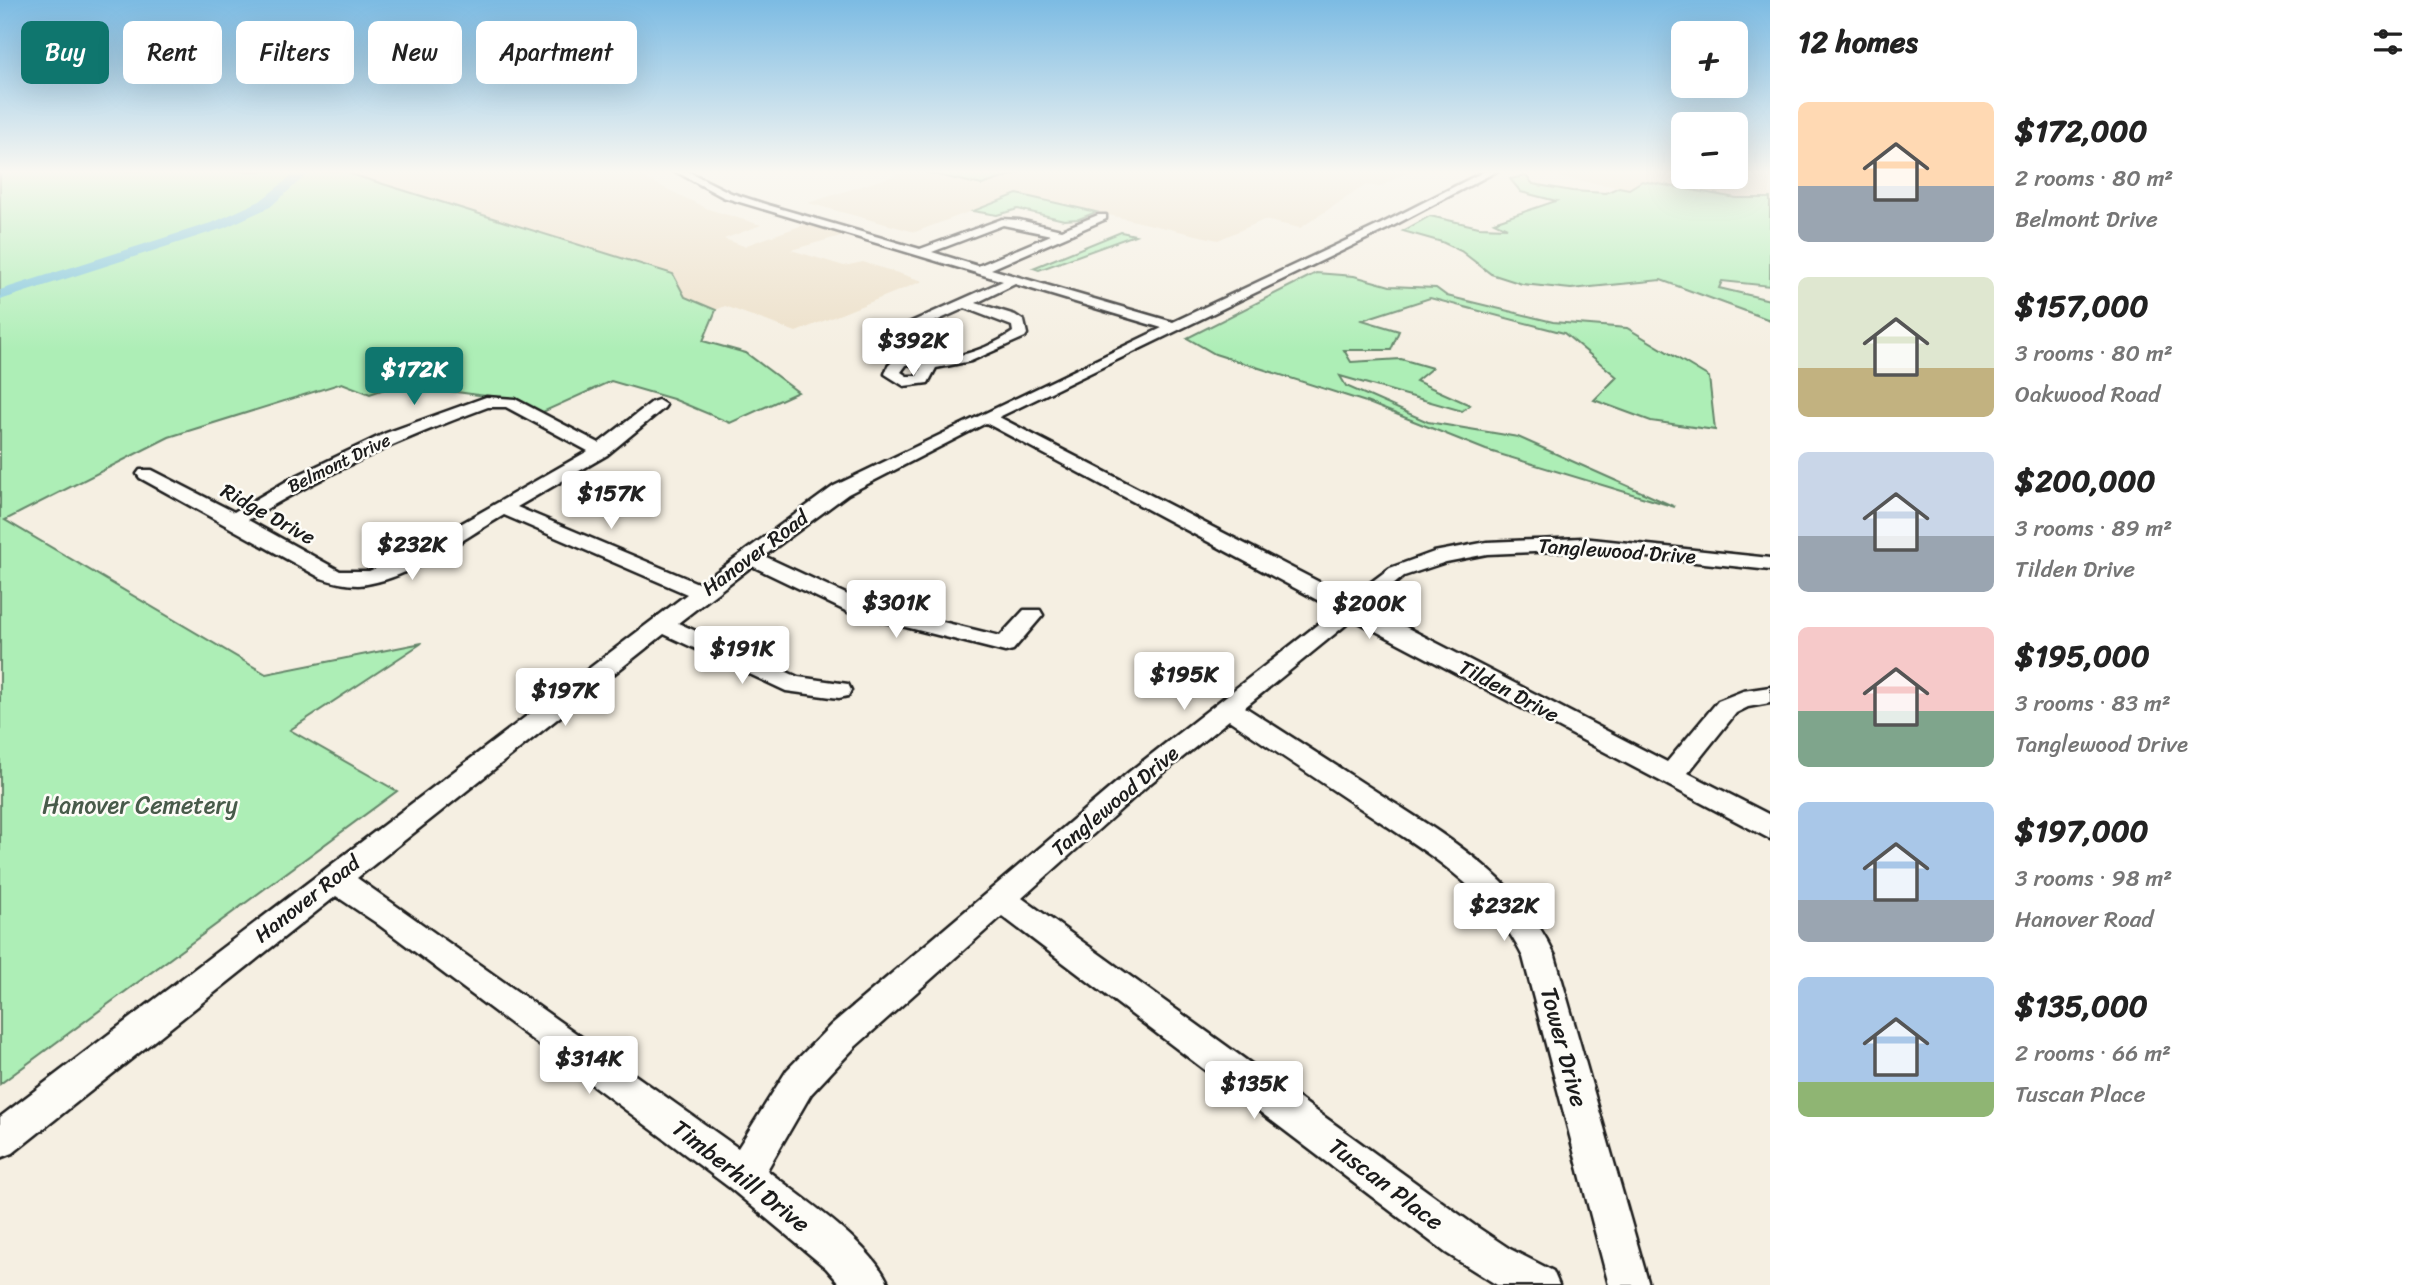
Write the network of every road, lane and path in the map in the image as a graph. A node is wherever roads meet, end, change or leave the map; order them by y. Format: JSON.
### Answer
{"nodes":[{"id":1,"x":850,"y":231,"type":"edge"},
{"id":2,"x":978,"y":231,"type":"edge"},
{"id":3,"x":1048,"y":231,"type":"edge"},
{"id":4,"x":1069,"y":231,"type":"edge"},
{"id":5,"x":1375,"y":231,"type":"edge"},
{"id":6,"x":1062,"y":234,"type":"junction"},
{"id":7,"x":966,"y":236,"type":"junction"},
{"id":8,"x":1023,"y":251,"type":"junction"},
{"id":9,"x":923,"y":252,"type":"junction"},
{"id":10,"x":981,"y":269,"type":"junction"},
{"id":11,"x":1022,"y":281,"type":"junction"},
{"id":12,"x":967,"y":304,"type":"junction"},
{"id":13,"x":1175,"y":327,"type":"junction"},
{"id":14,"x":905,"y":358,"type":"junction"},
{"id":15,"x":930,"y":364,"type":"junction"},
{"id":16,"x":658,"y":405,"type":"dead end"},
{"id":17,"x":987,"y":416,"type":"junction"},
{"id":18,"x":601,"y":451,"type":"junction"},
{"id":19,"x":146,"y":474,"type":"dead end"},
{"id":20,"x":503,"y":508,"type":"junction"},
{"id":21,"x":234,"y":520,"type":"junction"},
{"id":22,"x":748,"y":557,"type":"junction"},
{"id":23,"x":1770,"y":564,"type":"edge"},
{"id":24,"x":702,"y":593,"type":"junction"},
{"id":25,"x":1352,"y":608,"type":"junction"},
{"id":26,"x":1032,"y":615,"type":"dead end"},
{"id":27,"x":662,"y":624,"type":"junction"},
{"id":28,"x":839,"y":690,"type":"dead end"},
{"id":29,"x":1770,"y":695,"type":"edge"},
{"id":30,"x":1227,"y":707,"type":"junction"},
{"id":31,"x":1670,"y":776,"type":"junction"},
{"id":32,"x":1770,"y":828,"type":"edge"},
{"id":33,"x":334,"y":878,"type":"junction"},
{"id":34,"x":1001,"y":899,"type":"junction"},
{"id":35,"x":0,"y":1140,"type":"edge"},
{"id":36,"x":743,"y":1175,"type":"junction"},
{"id":37,"x":869,"y":1285,"type":"edge"},
{"id":38,"x":1539,"y":1285,"type":"edge"},
{"id":39,"x":1629,"y":1285,"type":"edge"}],
"edges":[{"from":1,"to":9,"type":"street"},
{"from":2,"to":7,"type":"street"},
{"from":3,"to":6,"type":"street"},
{"from":4,"to":6,"type":"street"},
{"from":5,"to":13,"type":"street","name":"Hanover Road"},
{"from":6,"to":8,"type":"street"},
{"from":7,"to":8,"type":"street"},
{"from":7,"to":9,"type":"street"},
{"from":8,"to":10,"type":"street"},
{"from":9,"to":10,"type":"street"},
{"from":10,"to":11,"type":"street"},
{"from":11,"to":12,"type":"street"},
{"from":11,"to":13,"type":"street"},
{"from":12,"to":14,"type":"street"},
{"from":12,"to":15,"type":"street"},
{"from":13,"to":17,"type":"street","name":"Hanover Road"},
{"from":14,"to":15,"type":"street"},
{"from":14,"to":15,"type":"street"},
{"from":16,"to":18,"type":"street","name":"Ridge Drive"},
{"from":17,"to":22,"type":"street","name":"Hanover Road"},
{"from":17,"to":25,"type":"street","name":"Tilden Drive"},
{"from":18,"to":20,"type":"street","name":"Ridge Drive"},
{"from":18,"to":21,"type":"street","name":"Belmont Drive"},
{"from":19,"to":21,"type":"street","name":"Ridge Drive"},
{"from":20,"to":21,"type":"street","name":"Ridge Drive"},
{"from":20,"to":24,"type":"street"},
{"from":22,"to":24,"type":"street","name":"Hanover Road"},
{"from":22,"to":26,"type":"street"},
{"from":23,"to":25,"type":"street","name":"Tanglewood Drive"},
{"from":24,"to":27,"type":"street","name":"Hanover Road"},
{"from":25,"to":30,"type":"street","name":"Tanglewood Drive"},
{"from":25,"to":31,"type":"street","name":"Tilden Drive"},
{"from":27,"to":28,"type":"street"},
{"from":27,"to":33,"type":"street","name":"Hanover Road"},
{"from":29,"to":31,"type":"street"},
{"from":30,"to":34,"type":"street","name":"Tanglewood Drive"},
{"from":30,"to":39,"type":"street","name":"Tower Drive"},
{"from":31,"to":32,"type":"street","name":"Tilden Drive"},
{"from":33,"to":35,"type":"street","name":"Hanover Road"},
{"from":33,"to":36,"type":"street","name":"Timberhill Drive"},
{"from":34,"to":36,"type":"street","name":"Tanglewood Drive"},
{"from":34,"to":38,"type":"street","name":"Tuscan Place"},
{"from":36,"to":37,"type":"street","name":"Timberhill Drive"}]}
